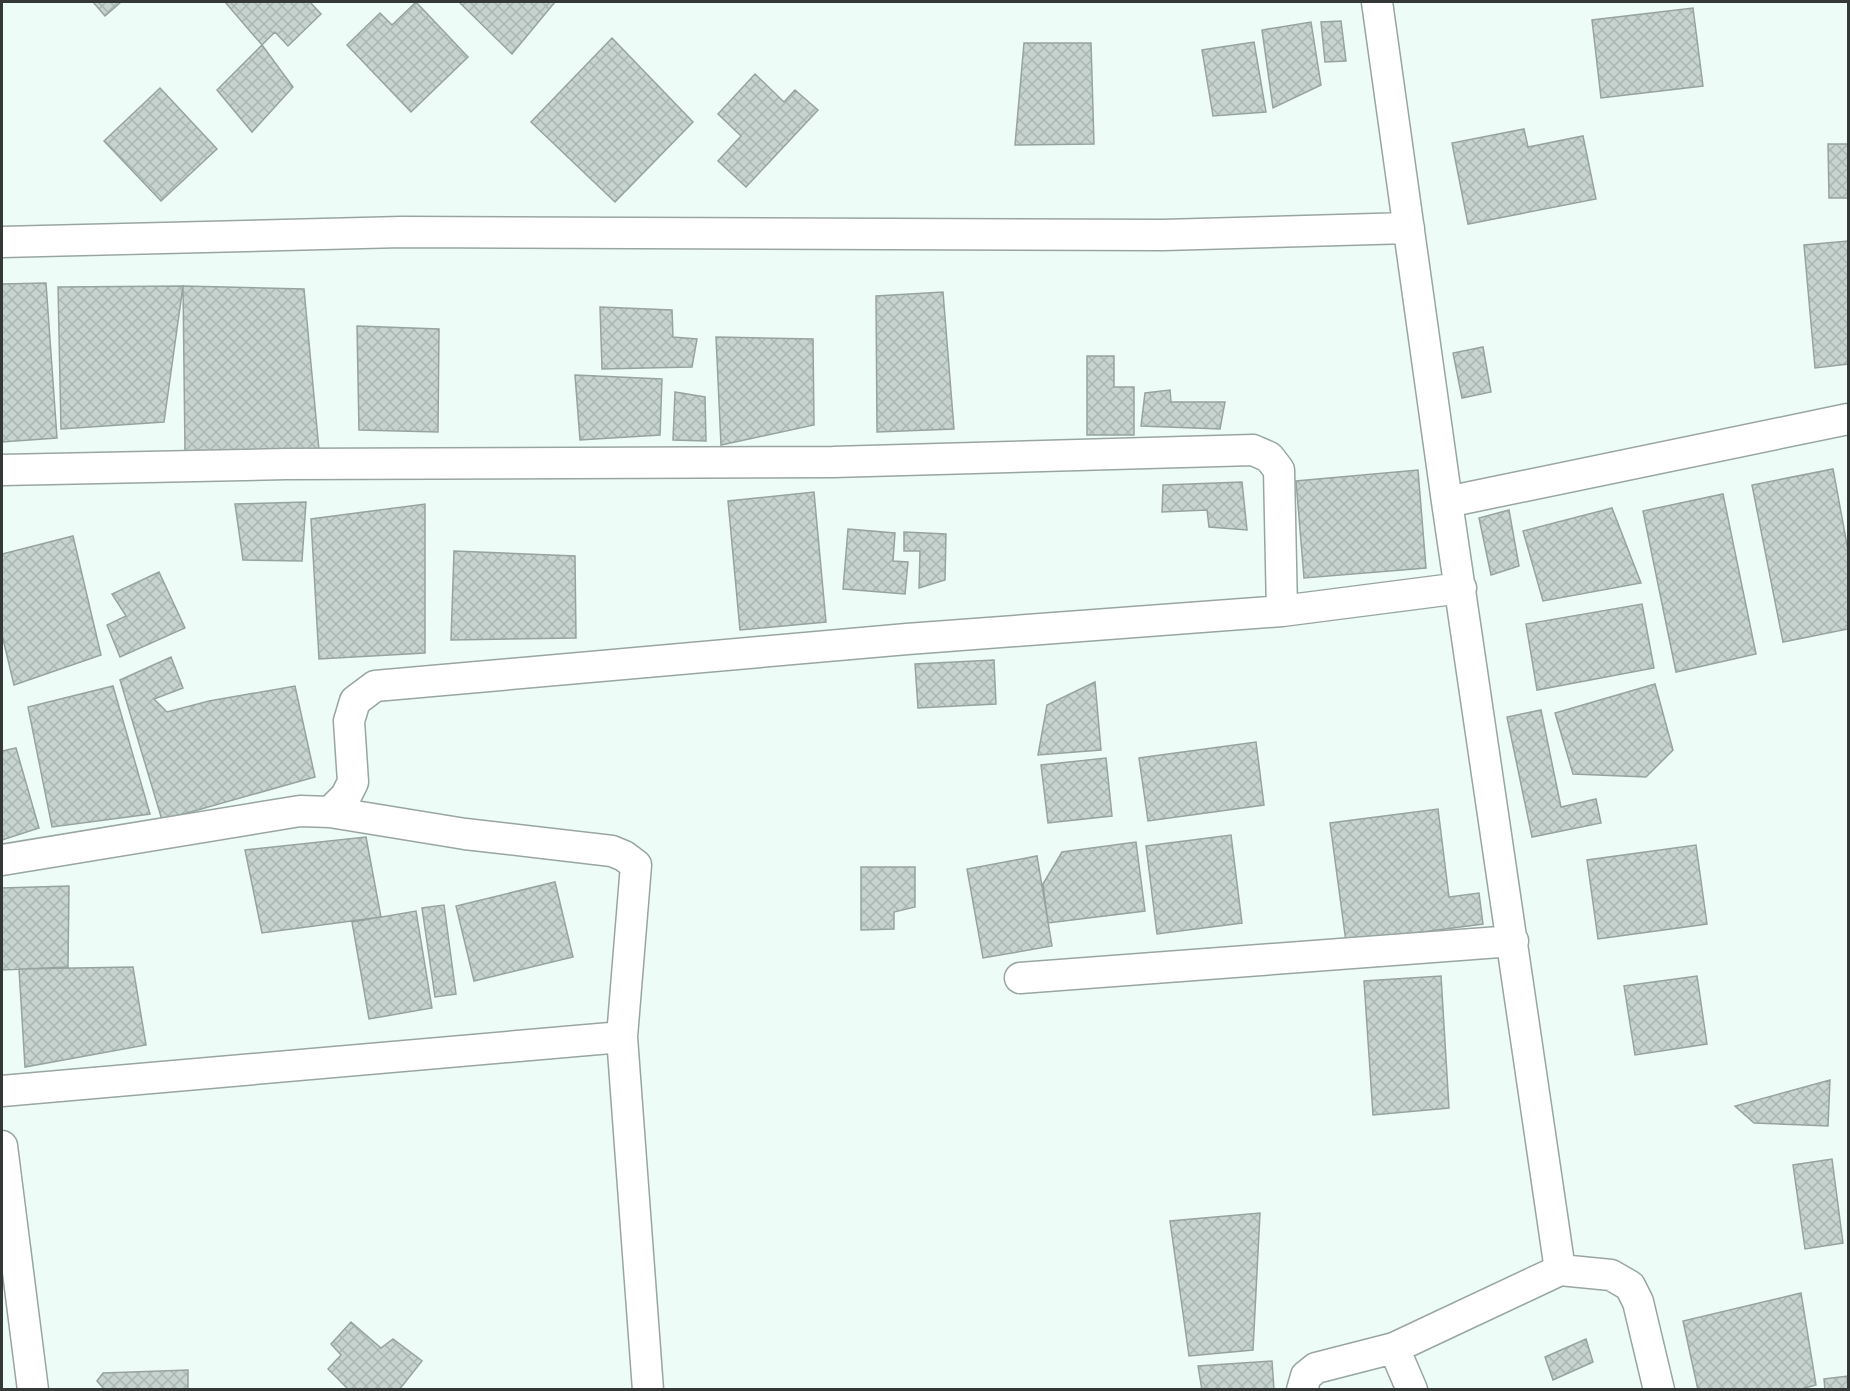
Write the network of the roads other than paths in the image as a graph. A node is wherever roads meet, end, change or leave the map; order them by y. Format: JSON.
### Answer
{"nodes":[{"id":1,"x":1377,"y":2,"type":"edge"},
{"id":2,"x":1409,"y":228,"type":"junction"},
{"id":3,"x":2,"y":242,"type":"edge"},
{"id":4,"x":1848,"y":419,"type":"edge"},
{"id":5,"x":2,"y":470,"type":"edge"},
{"id":6,"x":1447,"y":502,"type":"junction"},
{"id":7,"x":1461,"y":588,"type":"junction"},
{"id":8,"x":1282,"y":611,"type":"junction"},
{"id":9,"x":330,"y":812,"type":"junction"},
{"id":10,"x":2,"y":860,"type":"edge"},
{"id":11,"x":1512,"y":941,"type":"junction"},
{"id":12,"x":1020,"y":978,"type":"dead end"},
{"id":13,"x":622,"y":1037,"type":"junction"},
{"id":14,"x":2,"y":1091,"type":"edge"},
{"id":15,"x":2,"y":1146,"type":"edge"},
{"id":16,"x":1560,"y":1270,"type":"junction"},
{"id":17,"x":1394,"y":1348,"type":"junction"},
{"id":18,"x":33,"y":1389,"type":"edge"},
{"id":19,"x":648,"y":1389,"type":"edge"},
{"id":20,"x":1302,"y":1389,"type":"edge"},
{"id":21,"x":1412,"y":1389,"type":"edge"},
{"id":22,"x":1659,"y":1389,"type":"edge"}],
"edges":[{"from":1,"to":2,"type":"street"},
{"from":2,"to":3,"type":"street"},
{"from":2,"to":6,"type":"street"},
{"from":4,"to":6,"type":"street"},
{"from":5,"to":8,"type":"street"},
{"from":6,"to":7,"type":"street"},
{"from":7,"to":8,"type":"street"},
{"from":7,"to":11,"type":"street"},
{"from":8,"to":9,"type":"street"},
{"from":9,"to":10,"type":"street"},
{"from":9,"to":13,"type":"street"},
{"from":11,"to":12,"type":"street"},
{"from":11,"to":16,"type":"street"},
{"from":13,"to":14,"type":"street"},
{"from":13,"to":19,"type":"street"},
{"from":15,"to":18,"type":"street"},
{"from":16,"to":17,"type":"street"},
{"from":16,"to":22,"type":"street"},
{"from":17,"to":20,"type":"street"},
{"from":17,"to":21,"type":"street"}]}
